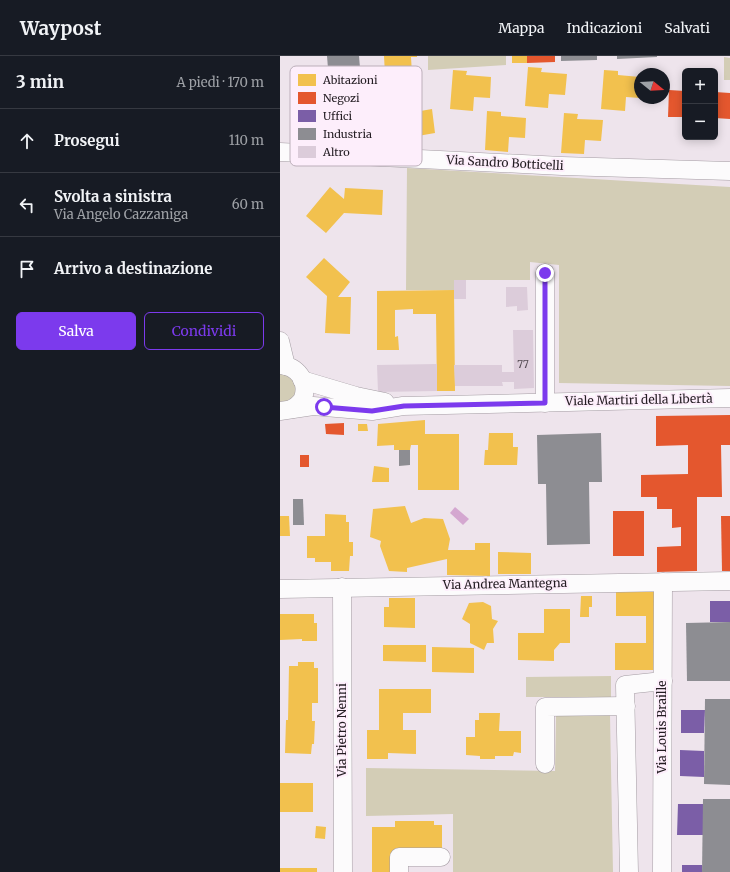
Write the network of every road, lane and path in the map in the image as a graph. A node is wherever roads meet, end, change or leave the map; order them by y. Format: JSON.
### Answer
{"nodes":[{"id":1,"x":280,"y":152,"type":"edge"},
{"id":2,"x":290,"y":152,"type":"edge"},
{"id":3,"x":422,"y":159,"type":"edge"},
{"id":4,"x":730,"y":171,"type":"edge"},
{"id":5,"x":545,"y":273,"type":"dead end"},
{"id":6,"x":280,"y":342,"type":"edge"},
{"id":7,"x":283,"y":366,"type":"edge"},
{"id":8,"x":302,"y":380,"type":"junction"},
{"id":9,"x":730,"y":398,"type":"edge"},
{"id":10,"x":545,"y":403,"type":"junction"},
{"id":11,"x":404,"y":406,"type":"junction"},
{"id":12,"x":286,"y":415,"type":"edge"},
{"id":13,"x":730,"y":581,"type":"edge"},
{"id":14,"x":663,"y":582,"type":"junction"},
{"id":15,"x":342,"y":587,"type":"junction"},
{"id":16,"x":280,"y":589,"type":"edge"},
{"id":17,"x":662,"y":681,"type":"junction"},
{"id":18,"x":626,"y":706,"type":"junction"},
{"id":19,"x":545,"y":764,"type":"dead end"},
{"id":20,"x":441,"y":857,"type":"dead end"},
{"id":21,"x":342,"y":872,"type":"edge"},
{"id":22,"x":399,"y":872,"type":"edge"},
{"id":23,"x":628,"y":872,"type":"edge"},
{"id":24,"x":662,"y":872,"type":"edge"}],
"edges":[{"from":1,"to":2,"type":"street","name":"Via Sandro Botticelli"},
{"from":3,"to":4,"type":"street","name":"Via Sandro Botticelli"},
{"from":5,"to":10,"type":"street"},
{"from":6,"to":7,"type":"street"},
{"from":7,"to":8,"type":"street","name":"Viale Martiri della Libertà"},
{"from":8,"to":11,"type":"street","name":"Viale Martiri della Libertà"},
{"from":8,"to":12,"type":"street","name":"Viale Martiri della Libertà"},
{"from":9,"to":10,"type":"street","name":"Viale Martiri della Libertà"},
{"from":10,"to":11,"type":"street","name":"Viale Martiri della Libertà"},
{"from":11,"to":12,"type":"street","name":"Viale Martiri della Libertà"},
{"from":13,"to":14,"type":"street","name":"Via Andrea Mantegna"},
{"from":14,"to":15,"type":"street","name":"Via Andrea Mantegna"},
{"from":14,"to":17,"type":"street","name":"Via Louis Braille"},
{"from":15,"to":16,"type":"street","name":"Via Andrea Mantegna"},
{"from":15,"to":21,"type":"street","name":"Via Pietro Nenni"},
{"from":17,"to":18,"type":"street"},
{"from":17,"to":24,"type":"street","name":"Via Louis Braille"},
{"from":18,"to":19,"type":"street"},
{"from":18,"to":23,"type":"street"},
{"from":20,"to":22,"type":"street"}]}
